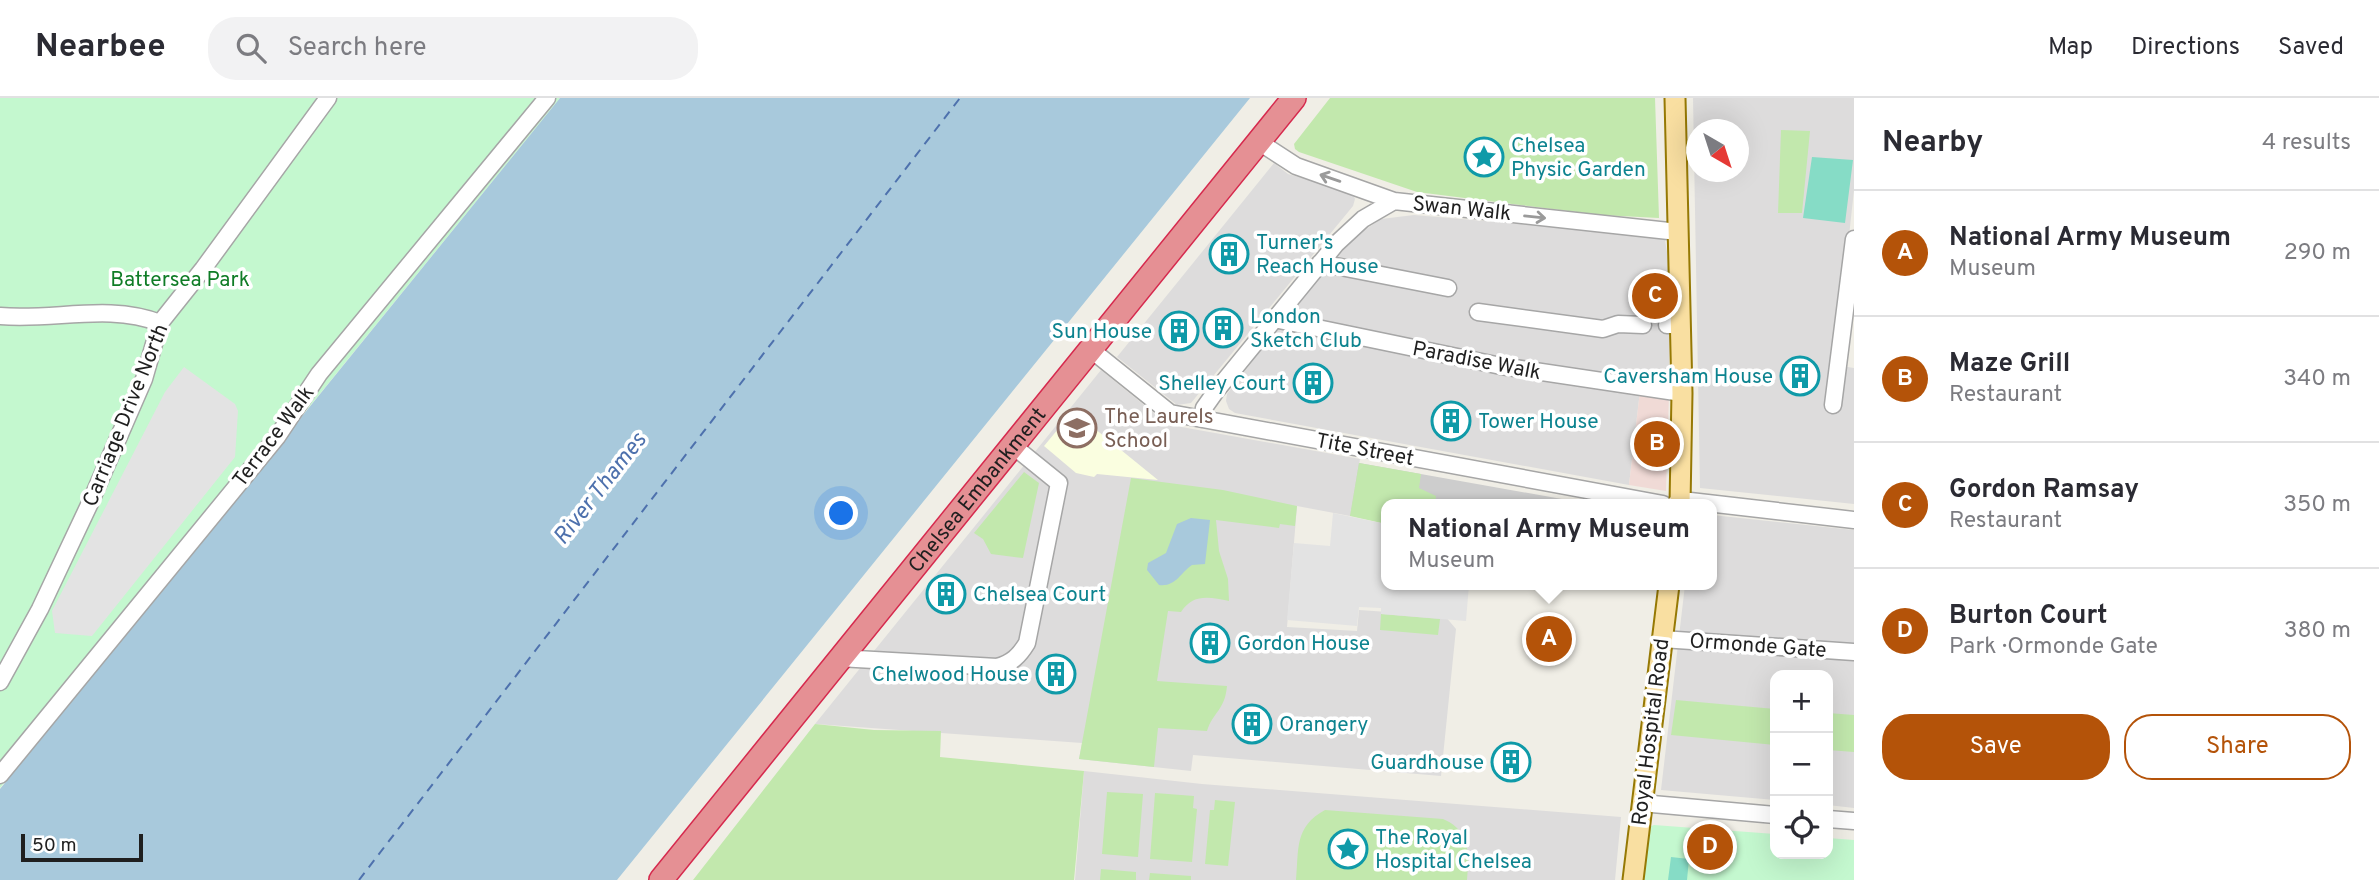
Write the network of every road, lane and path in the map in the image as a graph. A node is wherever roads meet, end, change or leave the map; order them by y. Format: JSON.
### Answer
{"nodes":[{"id":1,"x":328,"y":98,"type":"edge"},
{"id":2,"x":547,"y":98,"type":"edge"},
{"id":3,"x":1294,"y":98,"type":"edge"},
{"id":4,"x":1675,"y":98,"type":"edge"},
{"id":5,"x":1259,"y":142,"type":"junction"},
{"id":6,"x":1394,"y":201,"type":"junction"},
{"id":7,"x":1678,"y":232,"type":"junction"},
{"id":8,"x":1854,"y":239,"type":"edge"},
{"id":9,"x":1320,"y":263,"type":"junction"},
{"id":10,"x":1447,"y":288,"type":"dead end"},
{"id":11,"x":1478,"y":312,"type":"dead end"},
{"id":12,"x":0,"y":316,"type":"edge"},
{"id":13,"x":1274,"y":319,"type":"junction"},
{"id":14,"x":160,"y":323,"type":"junction"},
{"id":15,"x":1643,"y":325,"type":"dead end"},
{"id":16,"x":1089,"y":348,"type":"junction"},
{"id":17,"x":1847,"y":354,"type":"edge"},
{"id":18,"x":1682,"y":393,"type":"junction"},
{"id":19,"x":1833,"y":405,"type":"dead end"},
{"id":20,"x":1202,"y":419,"type":"junction"},
{"id":21,"x":1012,"y":445,"type":"junction"},
{"id":22,"x":1636,"y":499,"type":"edge"},
{"id":23,"x":1678,"y":499,"type":"edge"},
{"id":24,"x":1717,"y":504,"type":"edge"},
{"id":25,"x":1854,"y":520,"type":"edge"},
{"id":26,"x":1668,"y":590,"type":"edge"},
{"id":27,"x":1662,"y":639,"type":"junction"},
{"id":28,"x":1854,"y":652,"type":"edge"},
{"id":29,"x":839,"y":658,"type":"junction"},
{"id":30,"x":0,"y":682,"type":"edge"},
{"id":31,"x":0,"y":775,"type":"edge"},
{"id":32,"x":1641,"y":803,"type":"junction"},
{"id":33,"x":1770,"y":815,"type":"edge"},
{"id":34,"x":1833,"y":819,"type":"edge"},
{"id":35,"x":1854,"y":821,"type":"edge"},
{"id":36,"x":661,"y":880,"type":"edge"},
{"id":37,"x":1633,"y":880,"type":"edge"}],
"edges":[{"from":1,"to":14,"type":"street","name":"Carriage Drive North"},
{"from":2,"to":31,"type":"street","name":"Terrace Walk"},
{"from":3,"to":5,"type":"highway","name":"Chelsea Embankment"},
{"from":4,"to":7,"type":"main road"},
{"from":6,"to":5,"type":"street","name":"Swan Walk","one_way":true},
{"from":5,"to":16,"type":"highway","name":"Chelsea Embankment"},
{"from":6,"to":7,"type":"street","name":"Swan Walk","one_way":true},
{"from":6,"to":9,"type":"street"},
{"from":7,"to":18,"type":"main road"},
{"from":8,"to":17,"type":"street"},
{"from":9,"to":10,"type":"street"},
{"from":9,"to":13,"type":"street"},
{"from":11,"to":15,"type":"street"},
{"from":12,"to":14,"type":"street"},
{"from":13,"to":18,"type":"street","name":"Paradise Walk"},
{"from":13,"to":20,"type":"street"},
{"from":14,"to":30,"type":"street","name":"Carriage Drive North"},
{"from":16,"to":20,"type":"street","name":"Tite Street"},
{"from":16,"to":21,"type":"highway","name":"Chelsea Embankment"},
{"from":17,"to":19,"type":"street"},
{"from":18,"to":23,"type":"main road"},
{"from":20,"to":22,"type":"street","name":"Tite Street"},
{"from":21,"to":29,"type":"highway","name":"Chelsea Embankment"},
{"from":21,"to":29,"type":"street"},
{"from":24,"to":25,"type":"street"},
{"from":26,"to":27,"type":"main road","name":"Royal Hospital Road"},
{"from":27,"to":28,"type":"street","name":"Ormonde Gate"},
{"from":27,"to":32,"type":"main road","name":"Royal Hospital Road"},
{"from":29,"to":36,"type":"highway","name":"Chelsea Embankment"},
{"from":32,"to":33,"type":"street"},
{"from":32,"to":37,"type":"main road","name":"Royal Hospital Road"},
{"from":34,"to":35,"type":"street"}]}
